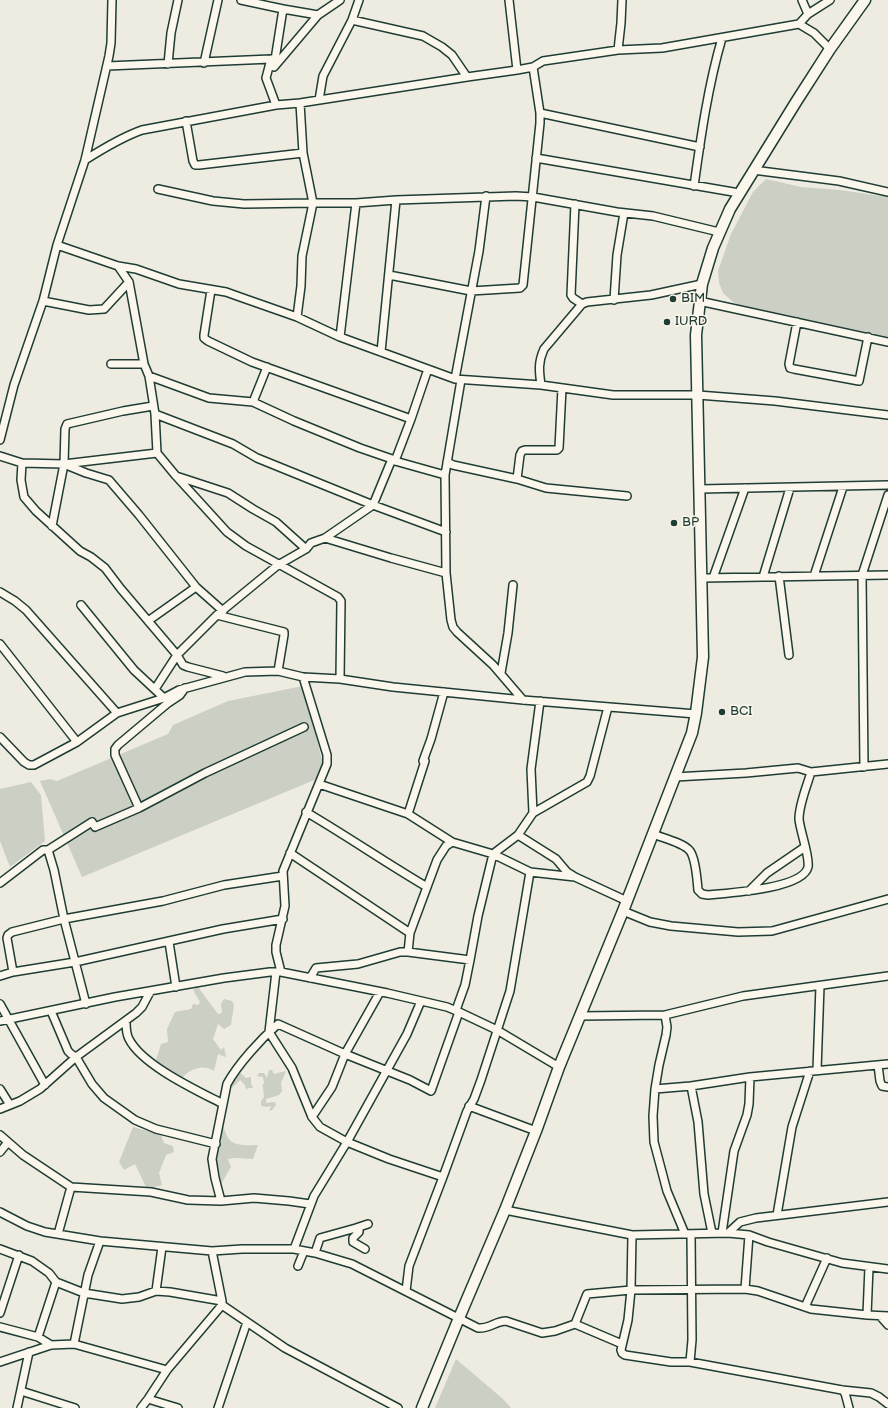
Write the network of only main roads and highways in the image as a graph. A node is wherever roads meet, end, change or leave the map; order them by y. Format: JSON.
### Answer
{"nodes":[{"id":1,"x":865,"y":0,"type":"edge"},
{"id":2,"x":422,"y":1408,"type":"edge"}],
"edges":[{"from":1,"to":2,"type":"highway"}]}
